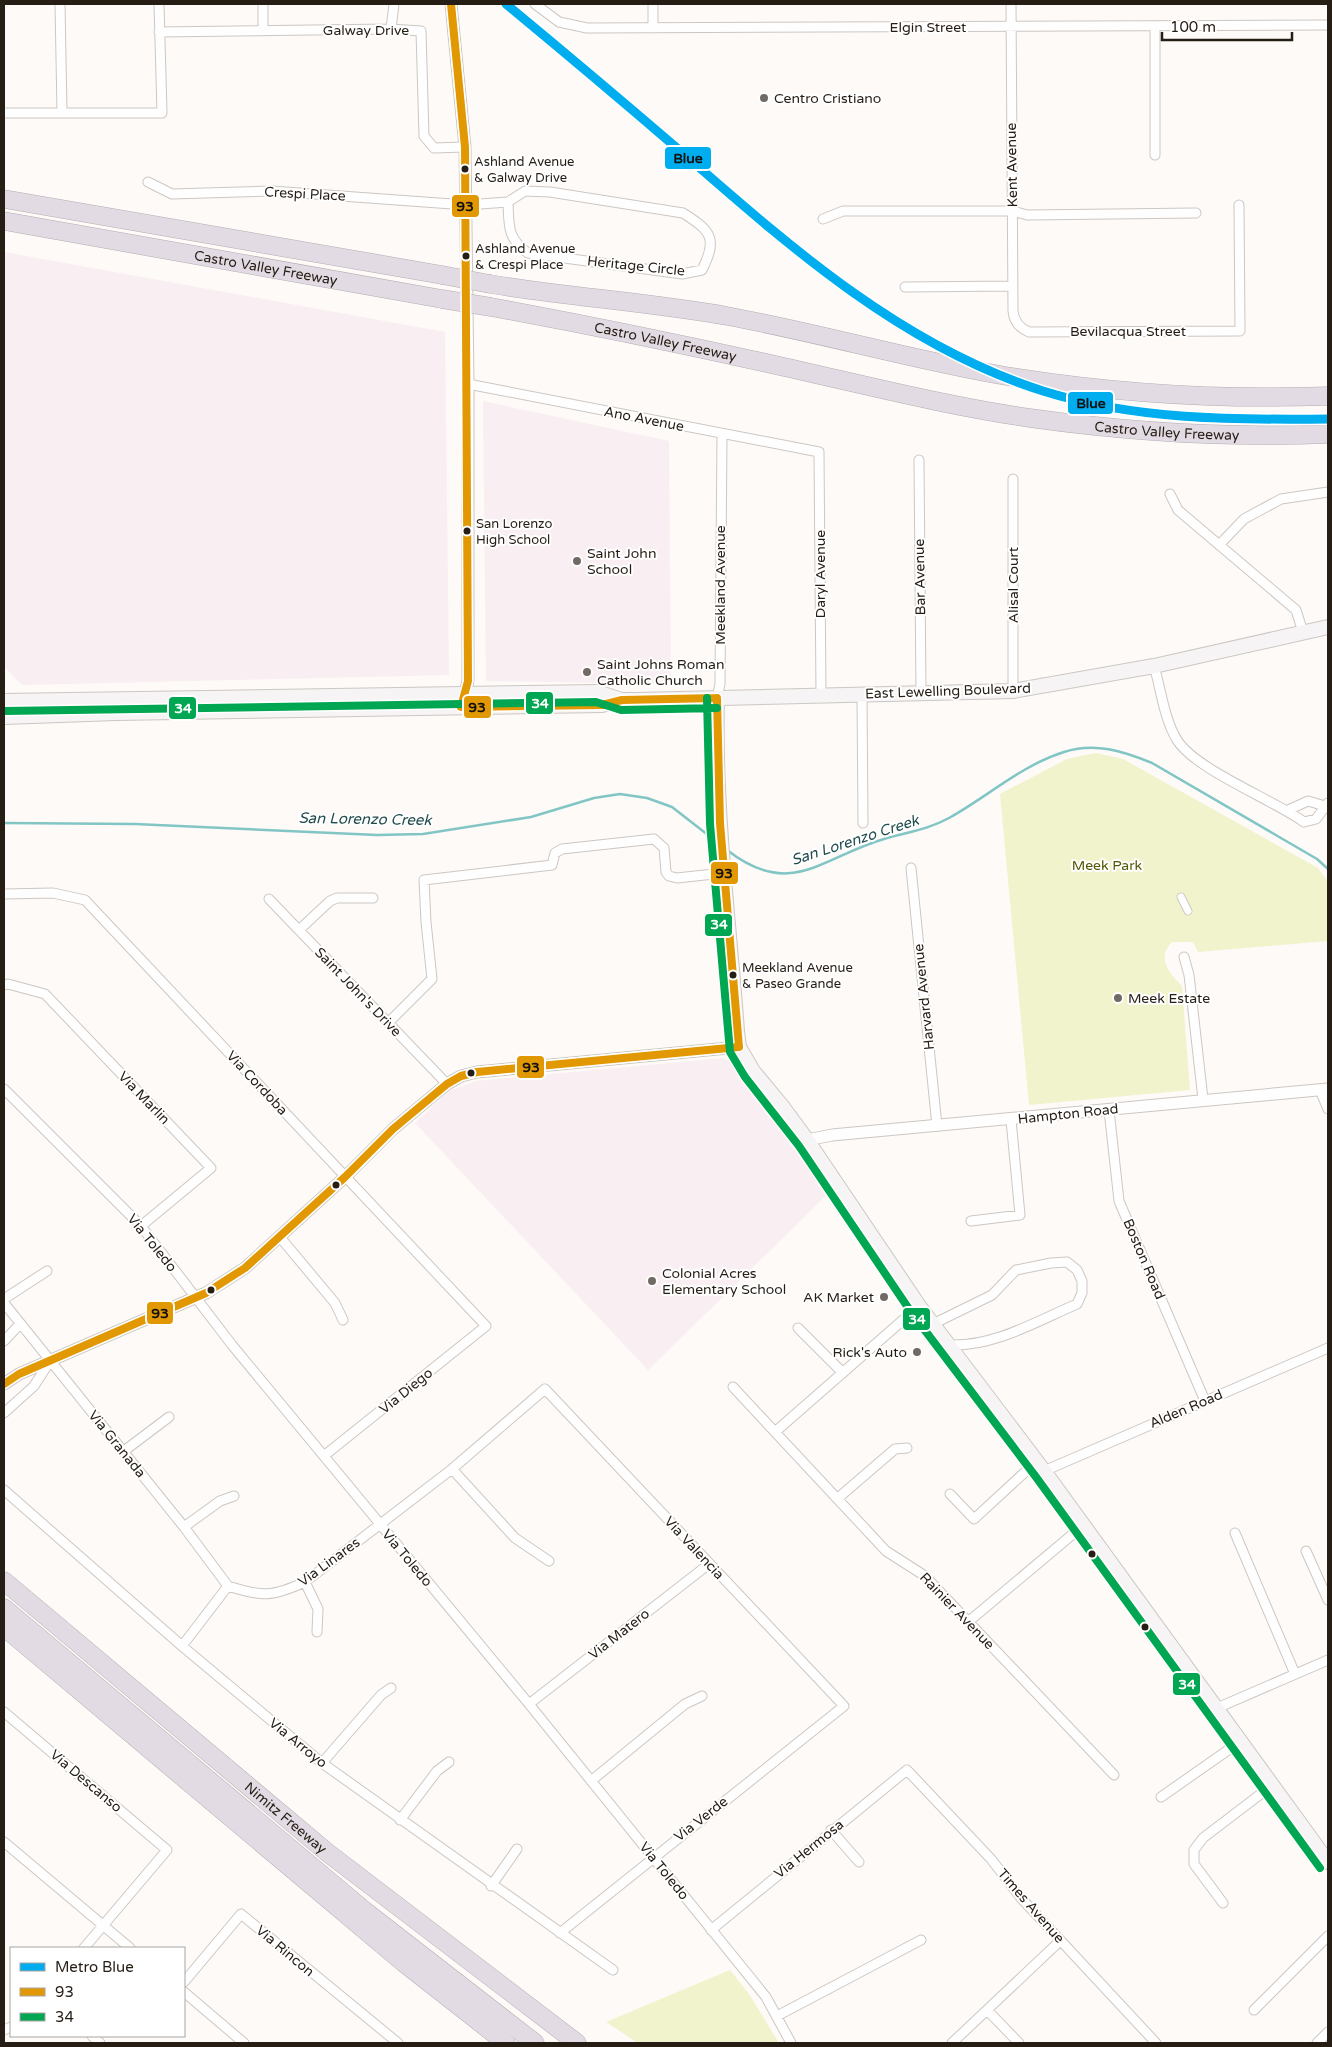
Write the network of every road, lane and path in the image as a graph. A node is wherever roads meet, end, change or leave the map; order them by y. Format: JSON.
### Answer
{"nodes":[{"id":1,"x":60,"y":4,"type":"edge"},
{"id":2,"x":159,"y":4,"type":"edge"},
{"id":3,"x":263,"y":4,"type":"edge"},
{"id":4,"x":394,"y":4,"type":"edge"},
{"id":5,"x":451,"y":4,"type":"edge"},
{"id":6,"x":535,"y":4,"type":"edge"},
{"id":7,"x":653,"y":4,"type":"edge"},
{"id":8,"x":1011,"y":4,"type":"edge"},
{"id":9,"x":1328,"y":25,"type":"edge"},
{"id":10,"x":1012,"y":26,"type":"junction"},
{"id":11,"x":1155,"y":27,"type":"junction"},
{"id":12,"x":653,"y":28,"type":"junction"},
{"id":13,"x":391,"y":29,"type":"junction"},
{"id":14,"x":159,"y":32,"type":"junction"},
{"id":15,"x":263,"y":32,"type":"junction"},
{"id":16,"x":62,"y":112,"type":"junction"},
{"id":17,"x":4,"y":113,"type":"edge"},
{"id":18,"x":465,"y":147,"type":"junction"},
{"id":19,"x":1154,"y":155,"type":"dead end"},
{"id":20,"x":148,"y":182,"type":"dead end"},
{"id":21,"x":4,"y":199,"type":"edge"},
{"id":22,"x":508,"y":202,"type":"junction"},
{"id":23,"x":466,"y":205,"type":"junction"},
{"id":24,"x":1239,"y":205,"type":"dead end"},
{"id":25,"x":1013,"y":211,"type":"junction"},
{"id":26,"x":1196,"y":214,"type":"dead end"},
{"id":27,"x":823,"y":218,"type":"dead end"},
{"id":28,"x":4,"y":221,"type":"edge"},
{"id":29,"x":1013,"y":286,"type":"junction"},
{"id":30,"x":905,"y":287,"type":"dead end"},
{"id":31,"x":1018,"y":324,"type":"joint"},
{"id":32,"x":468,"y":384,"type":"junction"},
{"id":33,"x":1328,"y":396,"type":"edge"},
{"id":34,"x":1328,"y":434,"type":"edge"},
{"id":35,"x":722,"y":435,"type":"junction"},
{"id":36,"x":820,"y":452,"type":"joint"},
{"id":37,"x":919,"y":460,"type":"dead end"},
{"id":38,"x":1013,"y":479,"type":"dead end"},
{"id":39,"x":1328,"y":492,"type":"edge"},
{"id":40,"x":1170,"y":494,"type":"dead end"},
{"id":41,"x":1219,"y":545,"type":"junction"},
{"id":42,"x":1328,"y":627,"type":"edge"},
{"id":43,"x":1303,"y":632,"type":"junction"},
{"id":44,"x":1154,"y":666,"type":"junction"},
{"id":45,"x":1014,"y":691,"type":"junction"},
{"id":46,"x":921,"y":693,"type":"junction"},
{"id":47,"x":465,"y":694,"type":"junction"},
{"id":48,"x":862,"y":694,"type":"junction"},
{"id":49,"x":821,"y":695,"type":"junction"},
{"id":50,"x":241,"y":697,"type":"junction"},
{"id":51,"x":717,"y":698,"type":"junction"},
{"id":52,"x":622,"y":700,"type":"junction"},
{"id":53,"x":4,"y":701,"type":"edge"},
{"id":54,"x":460,"y":707,"type":"junction"},
{"id":55,"x":242,"y":712,"type":"junction"},
{"id":56,"x":4,"y":717,"type":"edge"},
{"id":57,"x":1327,"y":804,"type":"edge"},
{"id":58,"x":1288,"y":810,"type":"junction"},
{"id":59,"x":863,"y":824,"type":"dead end"},
{"id":60,"x":723,"y":868,"type":"junction"},
{"id":61,"x":911,"y":868,"type":"dead end"},
{"id":62,"x":4,"y":894,"type":"edge"},
{"id":63,"x":1181,"y":897,"type":"dead end"},
{"id":64,"x":374,"y":898,"type":"dead end"},
{"id":65,"x":269,"y":899,"type":"dead end"},
{"id":66,"x":1188,"y":911,"type":"dead end"},
{"id":67,"x":299,"y":930,"type":"junction"},
{"id":68,"x":1184,"y":957,"type":"dead end"},
{"id":69,"x":4,"y":985,"type":"edge"},
{"id":70,"x":388,"y":1023,"type":"junction"},
{"id":71,"x":738,"y":1047,"type":"junction"},
{"id":72,"x":447,"y":1084,"type":"junction"},
{"id":73,"x":4,"y":1088,"type":"edge"},
{"id":74,"x":1324,"y":1089,"type":"edge"},
{"id":75,"x":1203,"y":1099,"type":"junction"},
{"id":76,"x":1328,"y":1109,"type":"edge"},
{"id":77,"x":1109,"y":1110,"type":"junction"},
{"id":78,"x":1011,"y":1120,"type":"junction"},
{"id":79,"x":937,"y":1126,"type":"junction"},
{"id":80,"x":807,"y":1140,"type":"junction"},
{"id":81,"x":346,"y":1177,"type":"junction"},
{"id":82,"x":971,"y":1221,"type":"dead end"},
{"id":83,"x":141,"y":1226,"type":"junction"},
{"id":84,"x":279,"y":1236,"type":"junction"},
{"id":85,"x":47,"y":1271,"type":"dead end"},
{"id":86,"x":195,"y":1298,"type":"junction"},
{"id":87,"x":4,"y":1299,"type":"edge"},
{"id":88,"x":4,"y":1303,"type":"edge"},
{"id":89,"x":919,"y":1306,"type":"junction"},
{"id":90,"x":342,"y":1320,"type":"dead end"},
{"id":91,"x":20,"y":1324,"type":"junction"},
{"id":92,"x":933,"y":1324,"type":"junction"},
{"id":93,"x":486,"y":1326,"type":"joint"},
{"id":94,"x":798,"y":1328,"type":"dead end"},
{"id":95,"x":4,"y":1340,"type":"edge"},
{"id":96,"x":949,"y":1345,"type":"junction"},
{"id":97,"x":1328,"y":1348,"type":"edge"},
{"id":98,"x":50,"y":1361,"type":"junction"},
{"id":99,"x":843,"y":1373,"type":"junction"},
{"id":100,"x":4,"y":1384,"type":"edge"},
{"id":101,"x":733,"y":1388,"type":"dead end"},
{"id":102,"x":545,"y":1389,"type":"joint"},
{"id":103,"x":1205,"y":1401,"type":"junction"},
{"id":104,"x":4,"y":1413,"type":"edge"},
{"id":105,"x":169,"y":1416,"type":"dead end"},
{"id":106,"x":775,"y":1432,"type":"junction"},
{"id":107,"x":907,"y":1448,"type":"dead end"},
{"id":108,"x":124,"y":1451,"type":"junction"},
{"id":109,"x":325,"y":1456,"type":"junction"},
{"id":110,"x":1040,"y":1466,"type":"junction"},
{"id":111,"x":452,"y":1469,"type":"junction"},
{"id":112,"x":4,"y":1490,"type":"edge"},
{"id":113,"x":950,"y":1494,"type":"dead end"},
{"id":114,"x":234,"y":1496,"type":"dead end"},
{"id":115,"x":838,"y":1498,"type":"junction"},
{"id":116,"x":379,"y":1524,"type":"junction"},
{"id":117,"x":184,"y":1527,"type":"junction"},
{"id":118,"x":1084,"y":1529,"type":"junction"},
{"id":119,"x":1235,"y":1533,"type":"dead end"},
{"id":120,"x":1306,"y":1550,"type":"dead end"},
{"id":121,"x":549,"y":1561,"type":"dead end"},
{"id":122,"x":709,"y":1564,"type":"junction"},
{"id":123,"x":4,"y":1581,"type":"edge"},
{"id":124,"x":306,"y":1582,"type":"junction"},
{"id":125,"x":228,"y":1586,"type":"junction"},
{"id":126,"x":1328,"y":1600,"type":"edge"},
{"id":127,"x":4,"y":1608,"type":"edge"},
{"id":128,"x":968,"y":1622,"type":"junction"},
{"id":129,"x":4,"y":1627,"type":"edge"},
{"id":130,"x":318,"y":1632,"type":"dead end"},
{"id":131,"x":182,"y":1646,"type":"junction"},
{"id":132,"x":1328,"y":1660,"type":"edge"},
{"id":133,"x":1295,"y":1674,"type":"junction"},
{"id":134,"x":391,"y":1688,"type":"dead end"},
{"id":135,"x":702,"y":1696,"type":"dead end"},
{"id":136,"x":529,"y":1704,"type":"junction"},
{"id":137,"x":844,"y":1706,"type":"joint"},
{"id":138,"x":1217,"y":1708,"type":"junction"},
{"id":139,"x":4,"y":1712,"type":"edge"},
{"id":140,"x":1241,"y":1741,"type":"junction"},
{"id":141,"x":449,"y":1762,"type":"dead end"},
{"id":142,"x":322,"y":1763,"type":"junction"},
{"id":143,"x":907,"y":1770,"type":"joint"},
{"id":144,"x":1114,"y":1775,"type":"dead end"},
{"id":145,"x":591,"y":1780,"type":"junction"},
{"id":146,"x":1271,"y":1786,"type":"junction"},
{"id":147,"x":1161,"y":1797,"type":"dead end"},
{"id":148,"x":400,"y":1820,"type":"junction"},
{"id":149,"x":831,"y":1830,"type":"junction"},
{"id":150,"x":4,"y":1842,"type":"edge"},
{"id":151,"x":517,"y":1849,"type":"dead end"},
{"id":152,"x":653,"y":1858,"type":"junction"},
{"id":153,"x":859,"y":1862,"type":"dead end"},
{"id":154,"x":1328,"y":1862,"type":"edge"},
{"id":155,"x":491,"y":1886,"type":"junction"},
{"id":156,"x":1223,"y":1903,"type":"dead end"},
{"id":157,"x":103,"y":1926,"type":"junction"},
{"id":158,"x":711,"y":1930,"type":"junction"},
{"id":159,"x":560,"y":1934,"type":"junction"},
{"id":160,"x":1328,"y":1936,"type":"edge"},
{"id":161,"x":921,"y":1940,"type":"dead end"},
{"id":162,"x":1060,"y":1941,"type":"junction"},
{"id":163,"x":85,"y":1947,"type":"edge"},
{"id":164,"x":129,"y":1947,"type":"edge"},
{"id":165,"x":612,"y":1970,"type":"dead end"},
{"id":166,"x":185,"y":1981,"type":"edge"},
{"id":167,"x":185,"y":1993,"type":"edge"},
{"id":168,"x":987,"y":2010,"type":"junction"},
{"id":169,"x":1254,"y":2010,"type":"dead end"},
{"id":170,"x":777,"y":2016,"type":"junction"},
{"id":171,"x":1328,"y":2032,"type":"edge"},
{"id":172,"x":244,"y":2043,"type":"edge"},
{"id":173,"x":398,"y":2043,"type":"edge"},
{"id":174,"x":506,"y":2043,"type":"edge"},
{"id":175,"x":534,"y":2043,"type":"edge"},
{"id":176,"x":577,"y":2043,"type":"edge"},
{"id":177,"x":791,"y":2043,"type":"edge"},
{"id":178,"x":952,"y":2043,"type":"edge"},
{"id":179,"x":1019,"y":2043,"type":"edge"},
{"id":180,"x":1156,"y":2043,"type":"edge"},
{"id":181,"x":1317,"y":2043,"type":"edge"}],
"edges":[{"from":1,"to":16,"type":"street"},
{"from":2,"to":14,"type":"street"},
{"from":3,"to":15,"type":"street"},
{"from":4,"to":13,"type":"street"},
{"from":5,"to":18,"type":"street"},
{"from":6,"to":12,"type":"street","name":"Elgin Street"},
{"from":7,"to":12,"type":"street"},
{"from":8,"to":10,"type":"street","name":"Kent Avenue"},
{"from":9,"to":11,"type":"street","name":"Elgin Street"},
{"from":10,"to":11,"type":"street","name":"Elgin Street"},
{"from":10,"to":12,"type":"street","name":"Elgin Street"},
{"from":10,"to":25,"type":"street","name":"Kent Avenue"},
{"from":11,"to":19,"type":"street"},
{"from":13,"to":15,"type":"street","name":"Galway Drive"},
{"from":13,"to":18,"type":"street","name":"Galway Drive"},
{"from":14,"to":15,"type":"street","name":"Galway Drive"},
{"from":14,"to":16,"type":"street"},
{"from":16,"to":17,"type":"street"},
{"from":18,"to":23,"type":"street"},
{"from":20,"to":23,"type":"street","name":"Crespi Place"},
{"from":21,"to":33,"type":"highway","name":"Castro Valley Freeway","bridge":true},
{"from":22,"to":22,"type":"street","name":"Heritage Circle"},
{"from":22,"to":23,"type":"street","name":"Heritage Circle"},
{"from":23,"to":32,"type":"street"},
{"from":24,"to":31,"type":"street","name":"Bevilacqua Street"},
{"from":25,"to":26,"type":"street"},
{"from":25,"to":27,"type":"street"},
{"from":25,"to":29,"type":"street","name":"Kent Avenue"},
{"from":28,"to":34,"type":"highway","name":"Castro Valley Freeway","bridge":true},
{"from":29,"to":30,"type":"street"},
{"from":29,"to":31,"type":"street","name":"Kent Avenue"},
{"from":32,"to":35,"type":"street","name":"Ano Avenue"},
{"from":32,"to":47,"type":"street"},
{"from":35,"to":36,"type":"street","name":"Ano Avenue"},
{"from":35,"to":51,"type":"street","name":"Meekland Avenue"},
{"from":36,"to":49,"type":"street","name":"Daryl Avenue"},
{"from":37,"to":46,"type":"street","name":"Bar Avenue"},
{"from":38,"to":45,"type":"street","name":"Alisal Court"},
{"from":39,"to":41,"type":"street"},
{"from":40,"to":41,"type":"street"},
{"from":41,"to":43,"type":"street"},
{"from":42,"to":43,"type":"main road","name":"East Lewelling Boulevard"},
{"from":43,"to":44,"type":"main road","name":"East Lewelling Boulevard"},
{"from":44,"to":45,"type":"main road","name":"East Lewelling Boulevard"},
{"from":44,"to":58,"type":"street"},
{"from":45,"to":46,"type":"main road","name":"East Lewelling Boulevard"},
{"from":46,"to":48,"type":"main road","name":"East Lewelling Boulevard"},
{"from":47,"to":50,"type":"main road","name":"East Lewelling Boulevard"},
{"from":47,"to":52,"type":"main road","name":"East Lewelling Boulevard"},
{"from":47,"to":54,"type":"street"},
{"from":48,"to":49,"type":"main road","name":"East Lewelling Boulevard"},
{"from":48,"to":59,"type":"street"},
{"from":49,"to":51,"type":"main road","name":"East Lewelling Boulevard"},
{"from":50,"to":53,"type":"main road","name":"East Lewelling Boulevard"},
{"from":50,"to":55,"type":"main road"},
{"from":51,"to":52,"type":"main road","name":"East Lewelling Boulevard"},
{"from":51,"to":60,"type":"main road","name":"Meekland Avenue"},
{"from":52,"to":54,"type":"main road","name":"East Lewelling Boulevard"},
{"from":54,"to":55,"type":"main road","name":"East Lewelling Boulevard"},
{"from":55,"to":56,"type":"main road","name":"East Lewelling Boulevard"},
{"from":57,"to":58,"type":"street"},
{"from":57,"to":58,"type":"street"},
{"from":60,"to":70,"type":"street"},
{"from":60,"to":71,"type":"main road","name":"Meekland Avenue"},
{"from":61,"to":79,"type":"street","name":"Harvard Avenue"},
{"from":62,"to":81,"type":"street","name":"Via Cordoba"},
{"from":63,"to":66,"type":"street"},
{"from":64,"to":67,"type":"street"},
{"from":65,"to":67,"type":"street","name":"Saint John's Drive"},
{"from":67,"to":70,"type":"street","name":"Saint John's Drive"},
{"from":68,"to":75,"type":"street"},
{"from":69,"to":83,"type":"street","name":"Via Marlin"},
{"from":70,"to":72,"type":"street","name":"Saint John's Drive"},
{"from":71,"to":72,"type":"street"},
{"from":71,"to":80,"type":"main road","name":"Meekland Avenue"},
{"from":72,"to":81,"type":"street"},
{"from":73,"to":83,"type":"street","name":"Via Toledo"},
{"from":74,"to":75,"type":"street","name":"Hampton Road"},
{"from":74,"to":76,"type":"street"},
{"from":75,"to":77,"type":"street","name":"Hampton Road"},
{"from":77,"to":78,"type":"street","name":"Hampton Road"},
{"from":77,"to":103,"type":"street","name":"Boston Road"},
{"from":78,"to":79,"type":"street","name":"Hampton Road"},
{"from":78,"to":82,"type":"street"},
{"from":79,"to":80,"type":"street","name":"Hampton Road"},
{"from":80,"to":89,"type":"main road","name":"Meekland Avenue"},
{"from":81,"to":84,"type":"street"},
{"from":81,"to":93,"type":"street","name":"Via Cordoba"},
{"from":83,"to":86,"type":"street","name":"Via Toledo"},
{"from":84,"to":86,"type":"street"},
{"from":84,"to":90,"type":"street"},
{"from":85,"to":87,"type":"street"},
{"from":86,"to":98,"type":"street"},
{"from":86,"to":109,"type":"street","name":"Via Toledo"},
{"from":88,"to":91,"type":"street","name":"Via Granada"},
{"from":89,"to":92,"type":"main road","name":"Meekland Avenue"},
{"from":89,"to":99,"type":"street"},
{"from":91,"to":95,"type":"street"},
{"from":91,"to":98,"type":"street","name":"Via Granada"},
{"from":92,"to":96,"type":"main road","name":"Meekland Avenue"},
{"from":92,"to":96,"type":"street"},
{"from":93,"to":109,"type":"street","name":"Via Diego"},
{"from":94,"to":99,"type":"street"},
{"from":96,"to":110,"type":"main road","name":"Meekland Avenue"},
{"from":97,"to":103,"type":"street","name":"Alden Road"},
{"from":98,"to":100,"type":"street"},
{"from":98,"to":104,"type":"street"},
{"from":98,"to":108,"type":"street","name":"Via Granada"},
{"from":99,"to":106,"type":"street"},
{"from":101,"to":106,"type":"street","name":"Rainier Avenue"},
{"from":102,"to":111,"type":"street","name":"Via Linares"},
{"from":102,"to":122,"type":"street","name":"Via Valencia"},
{"from":103,"to":110,"type":"street","name":"Alden Road"},
{"from":105,"to":108,"type":"street"},
{"from":106,"to":115,"type":"street","name":"Rainier Avenue"},
{"from":107,"to":115,"type":"street"},
{"from":108,"to":117,"type":"street","name":"Via Granada"},
{"from":109,"to":116,"type":"street","name":"Via Toledo"},
{"from":110,"to":113,"type":"street","name":"Alden Road"},
{"from":110,"to":118,"type":"main road","name":"Meekland Avenue"},
{"from":111,"to":116,"type":"street","name":"Via Linares"},
{"from":111,"to":121,"type":"street"},
{"from":112,"to":131,"type":"street","name":"Via Arroyo"},
{"from":114,"to":117,"type":"street"},
{"from":115,"to":128,"type":"street","name":"Rainier Avenue"},
{"from":116,"to":124,"type":"street","name":"Via Linares"},
{"from":116,"to":136,"type":"street","name":"Via Toledo"},
{"from":117,"to":125,"type":"street","name":"Via Granada"},
{"from":118,"to":128,"type":"street"},
{"from":118,"to":138,"type":"main road","name":"Meekland Avenue"},
{"from":119,"to":133,"type":"street"},
{"from":120,"to":126,"type":"street"},
{"from":122,"to":136,"type":"street","name":"Via Matero"},
{"from":122,"to":137,"type":"street","name":"Via Valencia"},
{"from":123,"to":176,"type":"highway","name":"Nimitz Freeway"},
{"from":124,"to":125,"type":"street","name":"Via Linares"},
{"from":124,"to":130,"type":"street"},
{"from":125,"to":131,"type":"street"},
{"from":127,"to":175,"type":"highway"},
{"from":128,"to":144,"type":"street","name":"Rainier Avenue"},
{"from":129,"to":174,"type":"highway"},
{"from":131,"to":142,"type":"street","name":"Via Arroyo"},
{"from":132,"to":133,"type":"street"},
{"from":133,"to":138,"type":"street"},
{"from":134,"to":142,"type":"street"},
{"from":135,"to":145,"type":"street"},
{"from":136,"to":145,"type":"street","name":"Via Toledo"},
{"from":137,"to":152,"type":"street","name":"Via Verde"},
{"from":138,"to":140,"type":"main road","name":"Meekland Avenue"},
{"from":139,"to":157,"type":"street","name":"Via Descanso"},
{"from":140,"to":146,"type":"main road","name":"Meekland Avenue"},
{"from":140,"to":147,"type":"street"},
{"from":141,"to":148,"type":"street"},
{"from":142,"to":148,"type":"street","name":"Via Arroyo"},
{"from":143,"to":149,"type":"street","name":"Via Hermosa"},
{"from":143,"to":162,"type":"street","name":"Times Avenue"},
{"from":145,"to":152,"type":"street","name":"Via Toledo"},
{"from":146,"to":154,"type":"main road","name":"Meekland Avenue"},
{"from":146,"to":156,"type":"street"},
{"from":148,"to":155,"type":"street","name":"Via Arroyo"},
{"from":149,"to":153,"type":"street"},
{"from":149,"to":158,"type":"street","name":"Via Hermosa"},
{"from":150,"to":157,"type":"street"},
{"from":151,"to":155,"type":"street"},
{"from":152,"to":158,"type":"street","name":"Via Toledo"},
{"from":152,"to":159,"type":"street","name":"Via Verde"},
{"from":155,"to":159,"type":"street","name":"Via Arroyo"},
{"from":157,"to":163,"type":"street"},
{"from":157,"to":164,"type":"street"},
{"from":158,"to":170,"type":"street","name":"Via Toledo"},
{"from":159,"to":165,"type":"street","name":"Via Arroyo"},
{"from":160,"to":169,"type":"street"},
{"from":161,"to":170,"type":"street"},
{"from":162,"to":168,"type":"street"},
{"from":162,"to":180,"type":"street","name":"Times Avenue"},
{"from":166,"to":173,"type":"street","name":"Via Rincon"},
{"from":167,"to":172,"type":"street"},
{"from":168,"to":178,"type":"street"},
{"from":168,"to":179,"type":"street"},
{"from":170,"to":177,"type":"street","name":"Via Toledo"},
{"from":171,"to":181,"type":"street"}]}
